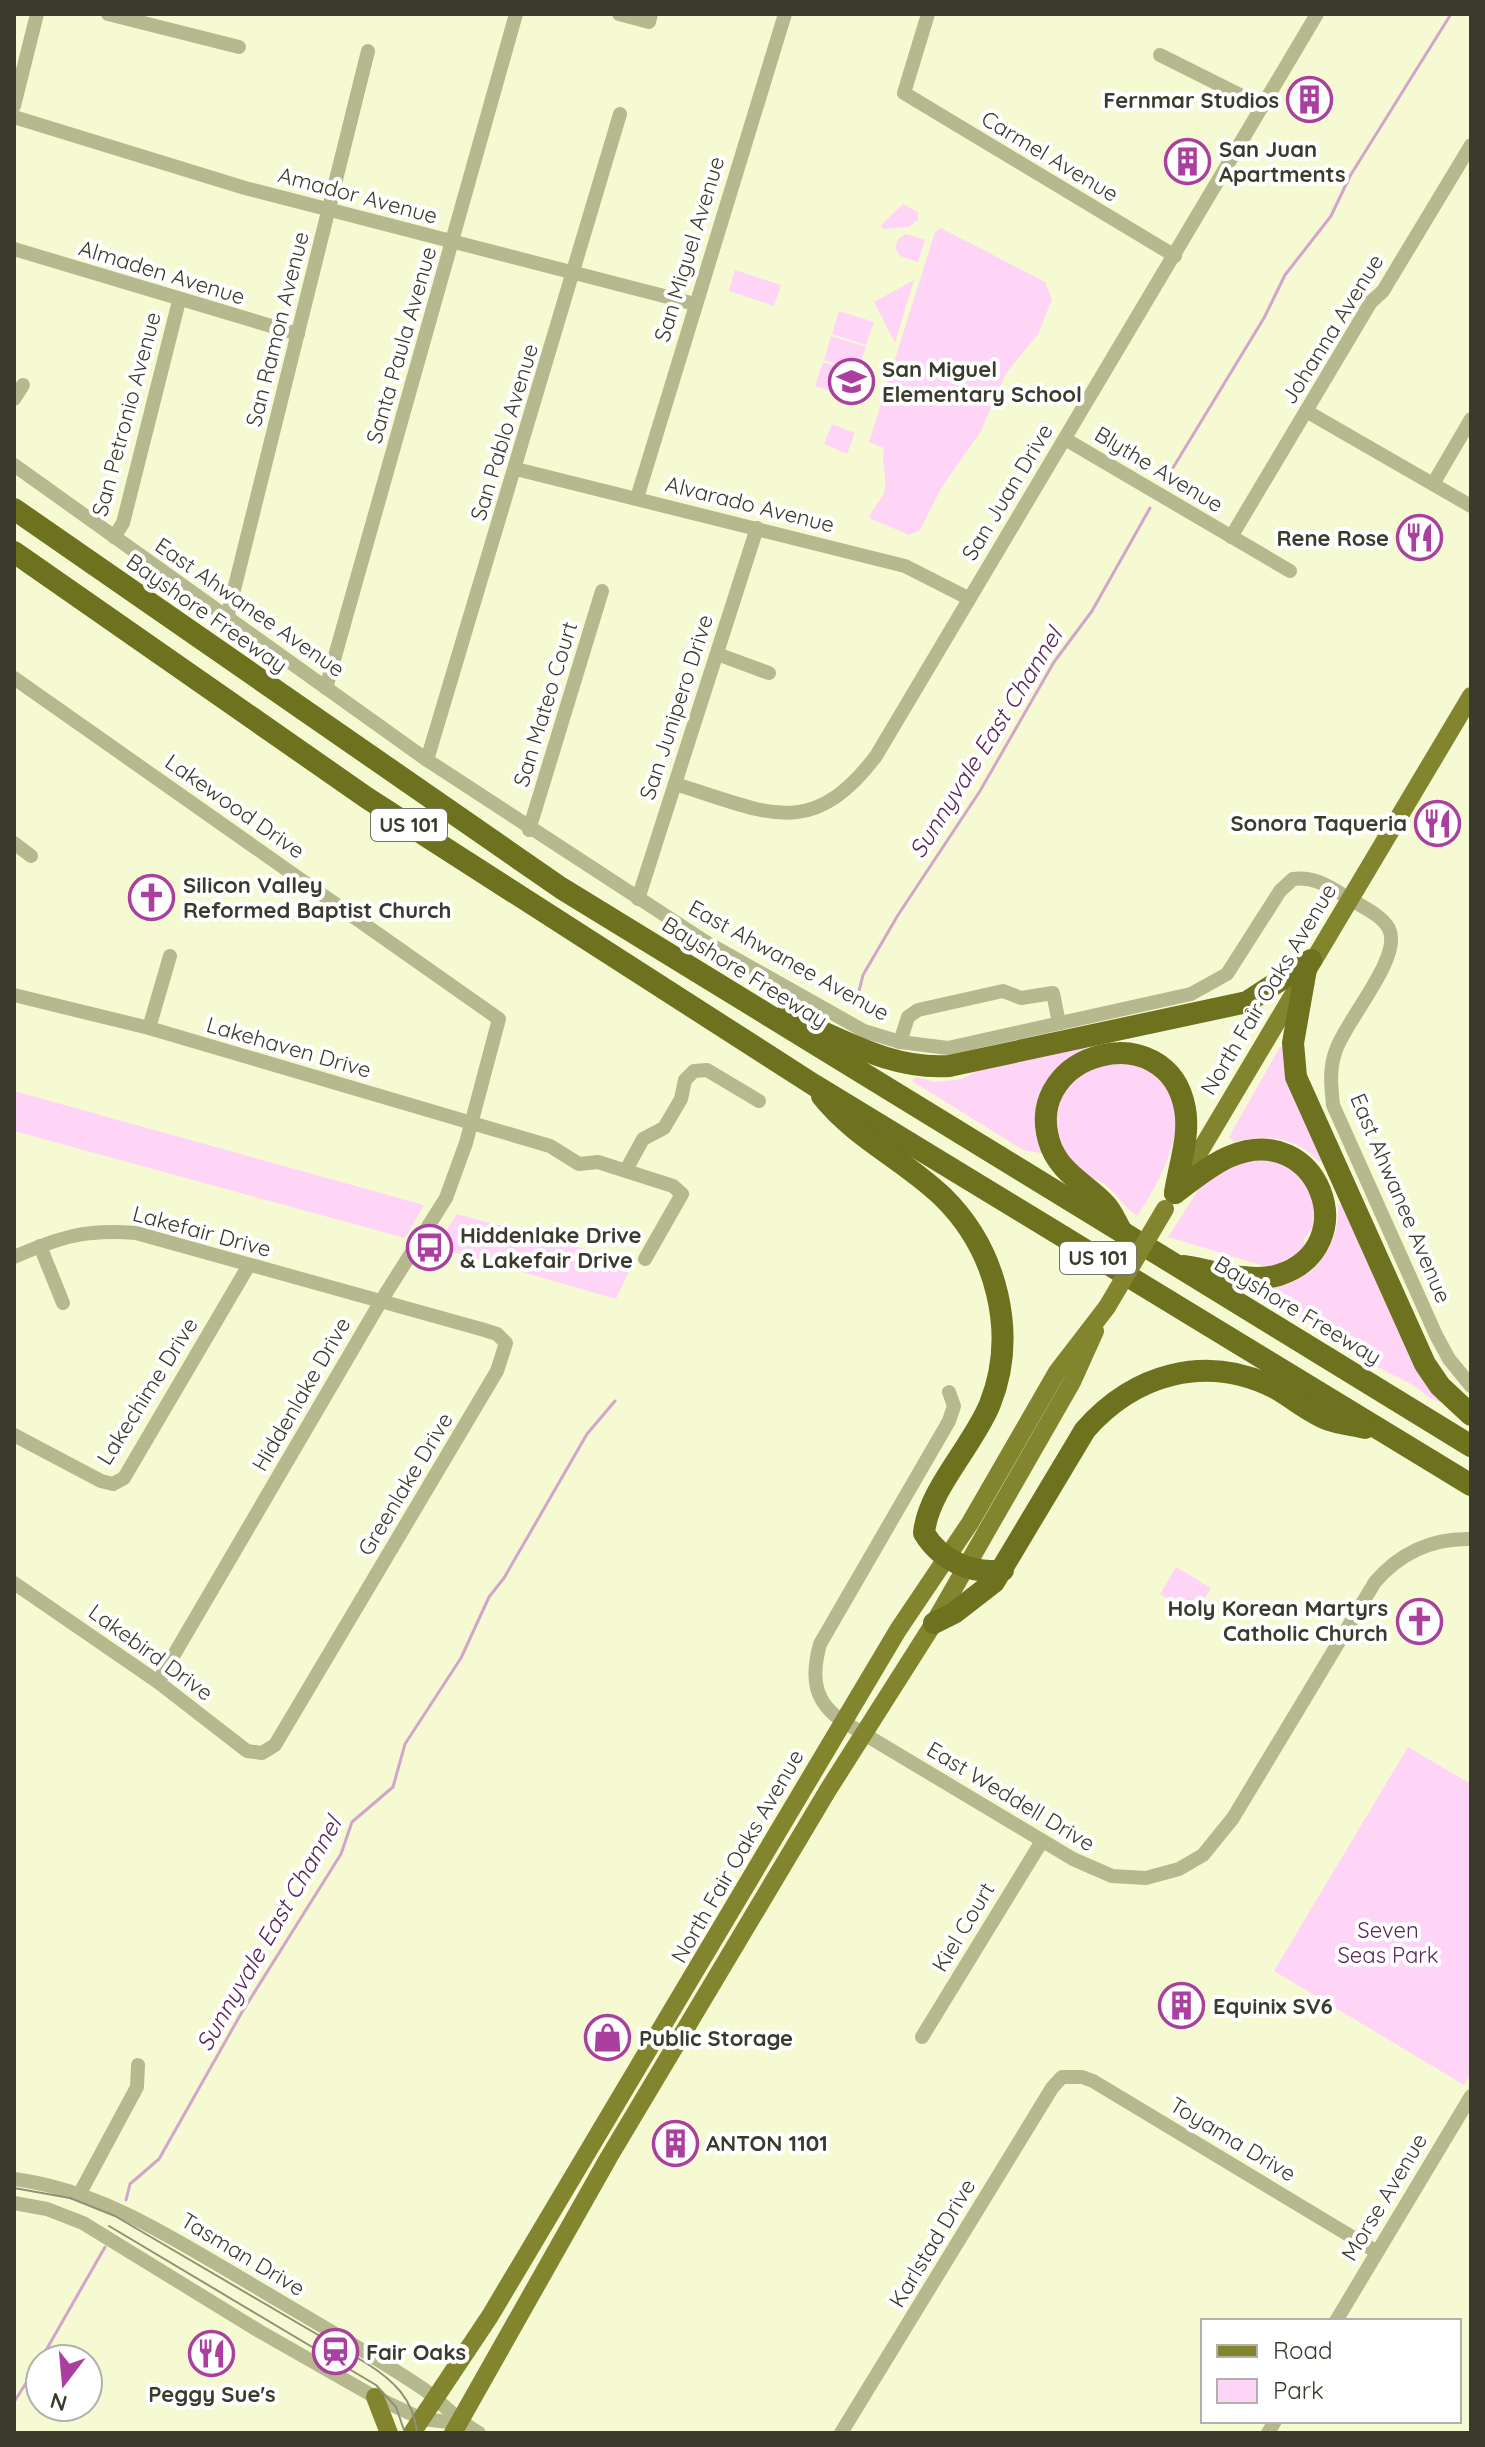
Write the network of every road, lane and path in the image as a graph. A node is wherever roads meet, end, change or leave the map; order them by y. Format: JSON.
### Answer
{"nodes":[{"id":1,"x":37,"y":14,"type":"edge"},
{"id":2,"x":108,"y":14,"type":"edge"},
{"id":3,"x":516,"y":14,"type":"edge"},
{"id":4,"x":619,"y":14,"type":"edge"},
{"id":5,"x":785,"y":14,"type":"edge"},
{"id":6,"x":928,"y":14,"type":"edge"},
{"id":7,"x":1317,"y":14,"type":"edge"},
{"id":8,"x":650,"y":18,"type":"edge"},
{"id":9,"x":239,"y":47,"type":"dead end"},
{"id":10,"x":368,"y":51,"type":"dead end"},
{"id":11,"x":1160,"y":55,"type":"dead end"},
{"id":12,"x":14,"y":106,"type":"edge"},
{"id":13,"x":1262,"y":106,"type":"junction"},
{"id":14,"x":620,"y":114,"type":"dead end"},
{"id":15,"x":14,"y":117,"type":"edge"},
{"id":16,"x":1471,"y":145,"type":"edge"},
{"id":17,"x":329,"y":210,"type":"junction"},
{"id":18,"x":453,"y":243,"type":"junction"},
{"id":19,"x":14,"y":249,"type":"edge"},
{"id":20,"x":1175,"y":256,"type":"junction"},
{"id":21,"x":575,"y":274,"type":"junction"},
{"id":22,"x":179,"y":301,"type":"junction"},
{"id":23,"x":695,"y":304,"type":"junction"},
{"id":24,"x":298,"y":334,"type":"junction"},
{"id":25,"x":23,"y":385,"type":"dead end"},
{"id":26,"x":14,"y":399,"type":"edge"},
{"id":27,"x":1306,"y":411,"type":"junction"},
{"id":28,"x":1471,"y":419,"type":"edge"},
{"id":29,"x":1065,"y":439,"type":"junction"},
{"id":30,"x":14,"y":465,"type":"edge"},
{"id":31,"x":516,"y":469,"type":"junction"},
{"id":32,"x":1433,"y":484,"type":"junction"},
{"id":33,"x":637,"y":498,"type":"junction"},
{"id":34,"x":1471,"y":506,"type":"edge"},
{"id":35,"x":14,"y":509,"type":"edge"},
{"id":36,"x":757,"y":528,"type":"junction"},
{"id":37,"x":114,"y":537,"type":"junction"},
{"id":38,"x":1231,"y":537,"type":"junction"},
{"id":39,"x":14,"y":552,"type":"edge"},
{"id":40,"x":1290,"y":571,"type":"dead end"},
{"id":41,"x":602,"y":591,"type":"dead end"},
{"id":42,"x":968,"y":598,"type":"junction"},
{"id":43,"x":227,"y":618,"type":"junction"},
{"id":44,"x":717,"y":654,"type":"junction"},
{"id":45,"x":769,"y":673,"type":"dead end"},
{"id":46,"x":14,"y":678,"type":"edge"},
{"id":47,"x":326,"y":688,"type":"junction"},
{"id":48,"x":1471,"y":696,"type":"edge"},
{"id":49,"x":427,"y":760,"type":"junction"},
{"id":50,"x":675,"y":784,"type":"junction"},
{"id":51,"x":529,"y":830,"type":"junction"},
{"id":52,"x":14,"y":843,"type":"edge"},
{"id":53,"x":31,"y":856,"type":"dead end"},
{"id":54,"x":638,"y":899,"type":"junction"},
{"id":55,"x":1349,"y":899,"type":"junction"},
{"id":56,"x":170,"y":956,"type":"dead end"},
{"id":57,"x":1309,"y":965,"type":"junction"},
{"id":58,"x":14,"y":995,"type":"edge"},
{"id":59,"x":735,"y":997,"type":"junction"},
{"id":60,"x":1059,"y":1023,"type":"junction"},
{"id":61,"x":149,"y":1028,"type":"junction"},
{"id":62,"x":900,"y":1042,"type":"junction"},
{"id":63,"x":814,"y":1085,"type":"junction"},
{"id":64,"x":759,"y":1101,"type":"dead end"},
{"id":65,"x":472,"y":1124,"type":"junction"},
{"id":66,"x":626,"y":1170,"type":"junction"},
{"id":67,"x":1170,"y":1201,"type":"junction"},
{"id":68,"x":1123,"y":1233,"type":"junction"},
{"id":69,"x":40,"y":1246,"type":"junction"},
{"id":70,"x":14,"y":1257,"type":"edge"},
{"id":71,"x":645,"y":1259,"type":"dead end"},
{"id":72,"x":1174,"y":1264,"type":"junction"},
{"id":73,"x":249,"y":1265,"type":"junction"},
{"id":74,"x":381,"y":1301,"type":"junction"},
{"id":75,"x":63,"y":1303,"type":"dead end"},
{"id":76,"x":1471,"y":1386,"type":"edge"},
{"id":77,"x":949,"y":1392,"type":"dead end"},
{"id":78,"x":1471,"y":1415,"type":"edge"},
{"id":79,"x":1382,"y":1431,"type":"junction"},
{"id":80,"x":14,"y":1435,"type":"edge"},
{"id":81,"x":1471,"y":1446,"type":"edge"},
{"id":82,"x":1471,"y":1485,"type":"edge"},
{"id":83,"x":1471,"y":1539,"type":"edge"},
{"id":84,"x":956,"y":1561,"type":"junction"},
{"id":85,"x":1003,"y":1570,"type":"junction"},
{"id":86,"x":14,"y":1583,"type":"edge"},
{"id":87,"x":934,"y":1623,"type":"junction"},
{"id":88,"x":158,"y":1682,"type":"junction"},
{"id":89,"x":844,"y":1722,"type":"junction"},
{"id":90,"x":864,"y":1734,"type":"junction"},
{"id":91,"x":262,"y":1753,"type":"joint"},
{"id":92,"x":1042,"y":1841,"type":"junction"},
{"id":93,"x":922,"y":2037,"type":"dead end"},
{"id":94,"x":138,"y":2065,"type":"dead end"},
{"id":95,"x":1062,"y":2077,"type":"joint"},
{"id":96,"x":1471,"y":2096,"type":"edge"},
{"id":97,"x":14,"y":2179,"type":"edge"},
{"id":98,"x":80,"y":2193,"type":"junction"},
{"id":99,"x":14,"y":2203,"type":"edge"},
{"id":100,"x":1377,"y":2252,"type":"junction"},
{"id":101,"x":1337,"y":2319,"type":"edge"},
{"id":102,"x":375,"y":2397,"type":"junction"},
{"id":103,"x":435,"y":2398,"type":"junction"},
{"id":104,"x":417,"y":2426,"type":"edge"},
{"id":105,"x":456,"y":2428,"type":"edge"},
{"id":106,"x":389,"y":2433,"type":"edge"},
{"id":107,"x":479,"y":2433,"type":"edge"},
{"id":108,"x":841,"y":2433,"type":"edge"}],
"edges":[{"from":1,"to":12,"type":"street"},
{"from":2,"to":9,"type":"street"},
{"from":3,"to":18,"type":"street","name":"Santa Paula Avenue"},
{"from":4,"to":8,"type":"street"},
{"from":5,"to":23,"type":"street","name":"San Miguel Avenue"},
{"from":6,"to":20,"type":"street","name":"Carmel Avenue"},
{"from":7,"to":13,"type":"street","name":"San Juan Drive"},
{"from":10,"to":17,"type":"street","name":"San Ramon Avenue"},
{"from":11,"to":13,"type":"street"},
{"from":13,"to":20,"type":"street","name":"San Juan Drive"},
{"from":14,"to":21,"type":"street","name":"San Pablo Avenue"},
{"from":15,"to":17,"type":"street","name":"Amador Avenue"},
{"from":16,"to":27,"type":"street","name":"Johanna Avenue"},
{"from":17,"to":18,"type":"street","name":"Amador Avenue"},
{"from":17,"to":24,"type":"street","name":"San Ramon Avenue"},
{"from":18,"to":21,"type":"street","name":"Amador Avenue"},
{"from":18,"to":47,"type":"street","name":"Santa Paula Avenue"},
{"from":19,"to":22,"type":"street","name":"Almaden Avenue"},
{"from":20,"to":29,"type":"street","name":"San Juan Drive"},
{"from":21,"to":23,"type":"street","name":"Amador Avenue"},
{"from":21,"to":31,"type":"street","name":"San Pablo Avenue"},
{"from":22,"to":24,"type":"street","name":"Almaden Avenue"},
{"from":22,"to":37,"type":"street","name":"San Petronio Avenue"},
{"from":23,"to":33,"type":"street","name":"San Miguel Avenue"},
{"from":24,"to":43,"type":"street","name":"San Ramon Avenue"},
{"from":25,"to":26,"type":"street"},
{"from":27,"to":32,"type":"street"},
{"from":27,"to":38,"type":"street","name":"Johanna Avenue"},
{"from":28,"to":32,"type":"street"},
{"from":29,"to":38,"type":"street","name":"Blythe Avenue"},
{"from":29,"to":42,"type":"street","name":"San Juan Drive"},
{"from":30,"to":37,"type":"street","name":"East Ahwanee Avenue"},
{"from":31,"to":33,"type":"street","name":"Alvarado Avenue"},
{"from":31,"to":49,"type":"street","name":"San Pablo Avenue"},
{"from":32,"to":34,"type":"street"},
{"from":33,"to":36,"type":"street","name":"Alvarado Avenue"},
{"from":35,"to":59,"type":"highway","name":"Bayshore Freeway","number":"US 101"},
{"from":36,"to":42,"type":"street","name":"Alvarado Avenue"},
{"from":36,"to":44,"type":"street","name":"San Junipero Drive"},
{"from":37,"to":43,"type":"street","name":"East Ahwanee Avenue"},
{"from":38,"to":40,"type":"street","name":"Blythe Avenue"},
{"from":39,"to":63,"type":"highway","number":"US 101"},
{"from":41,"to":51,"type":"street","name":"San Mateo Court"},
{"from":42,"to":50,"type":"street","name":"San Juan Drive"},
{"from":43,"to":47,"type":"street","name":"East Ahwanee Avenue"},
{"from":44,"to":45,"type":"street"},
{"from":44,"to":50,"type":"street","name":"San Junipero Drive"},
{"from":46,"to":65,"type":"street","name":"Lakewood Drive"},
{"from":47,"to":49,"type":"street","name":"East Ahwanee Avenue"},
{"from":48,"to":55,"type":"main road","name":"North Fair Oaks Avenue"},
{"from":49,"to":51,"type":"street","name":"East Ahwanee Avenue"},
{"from":50,"to":54,"type":"street","name":"San Junipero Drive"},
{"from":51,"to":54,"type":"street","name":"East Ahwanee Avenue"},
{"from":52,"to":53,"type":"street"},
{"from":54,"to":62,"type":"street","name":"East Ahwanee Avenue"},
{"from":55,"to":57,"type":"main road","name":"North Fair Oaks Avenue"},
{"from":55,"to":60,"type":"street","name":"East Ahwanee Avenue"},
{"from":55,"to":76,"type":"street","name":"East Ahwanee Avenue"},
{"from":56,"to":61,"type":"street"},
{"from":57,"to":59,"type":"highway"},
{"from":57,"to":67,"type":"main road","name":"North Fair Oaks Avenue"},
{"from":57,"to":78,"type":"highway"},
{"from":58,"to":61,"type":"street","name":"Lakehaven Drive"},
{"from":59,"to":68,"type":"highway","name":"Bayshore Freeway","number":"US 101"},
{"from":60,"to":62,"type":"street","name":"East Ahwanee Avenue"},
{"from":60,"to":62,"type":"street"},
{"from":61,"to":65,"type":"street","name":"Lakehaven Drive"},
{"from":63,"to":79,"type":"highway","number":"US 101"},
{"from":63,"to":84,"type":"highway"},
{"from":64,"to":66,"type":"street"},
{"from":65,"to":66,"type":"street","name":"Lakehaven Drive"},
{"from":65,"to":74,"type":"street","name":"Hiddenlake Drive"},
{"from":66,"to":71,"type":"street"},
{"from":67,"to":68,"type":"highway"},
{"from":67,"to":72,"type":"highway"},
{"from":67,"to":84,"type":"main road","name":"North Fair Oaks Avenue","bridge":true},
{"from":68,"to":72,"type":"highway","name":"Bayshore Freeway","number":"US 101"},
{"from":69,"to":70,"type":"street","name":"Lakefair Drive"},
{"from":69,"to":73,"type":"street","name":"Lakefair Drive"},
{"from":69,"to":75,"type":"street"},
{"from":72,"to":81,"type":"highway","name":"Bayshore Freeway","number":"US 101"},
{"from":73,"to":74,"type":"street","name":"Lakefair Drive"},
{"from":73,"to":80,"type":"street","name":"Lakechime Drive"},
{"from":74,"to":88,"type":"street","name":"Hiddenlake Drive"},
{"from":74,"to":91,"type":"street","name":"Greenlake Drive"},
{"from":77,"to":89,"type":"street","name":"East Weddell Drive"},
{"from":79,"to":82,"type":"highway","number":"US 101"},
{"from":79,"to":85,"type":"highway"},
{"from":83,"to":92,"type":"street","name":"East Weddell Drive"},
{"from":84,"to":85,"type":"highway"},
{"from":84,"to":87,"type":"main road","name":"North Fair Oaks Avenue"},
{"from":84,"to":89,"type":"main road","name":"North Fair Oaks Avenue"},
{"from":85,"to":87,"type":"highway"},
{"from":86,"to":88,"type":"street","name":"Lakebird Drive"},
{"from":87,"to":90,"type":"main road","name":"North Fair Oaks Avenue"},
{"from":88,"to":91,"type":"street","name":"Lakebird Drive"},
{"from":89,"to":90,"type":"street","name":"East Weddell Drive"},
{"from":89,"to":103,"type":"main road","name":"North Fair Oaks Avenue"},
{"from":90,"to":92,"type":"street","name":"East Weddell Drive"},
{"from":90,"to":105,"type":"main road","name":"North Fair Oaks Avenue"},
{"from":92,"to":93,"type":"street","name":"Kiel Court"},
{"from":94,"to":98,"type":"street"},
{"from":95,"to":100,"type":"street","name":"Toyama Drive"},
{"from":95,"to":108,"type":"street","name":"Karlstad Drive"},
{"from":96,"to":100,"type":"street","name":"Morse Avenue"},
{"from":97,"to":98,"type":"street","name":"Tasman Drive"},
{"from":98,"to":103,"type":"street","name":"Tasman Drive"},
{"from":99,"to":102,"type":"street"},
{"from":100,"to":101,"type":"street","name":"Morse Avenue"},
{"from":102,"to":104,"type":"street"},
{"from":102,"to":106,"type":"main road"},
{"from":103,"to":104,"type":"main road","name":"North Fair Oaks Avenue"},
{"from":103,"to":105,"type":"street","name":"Tasman Drive"},
{"from":104,"to":105,"type":"street"},
{"from":105,"to":107,"type":"street"}]}
